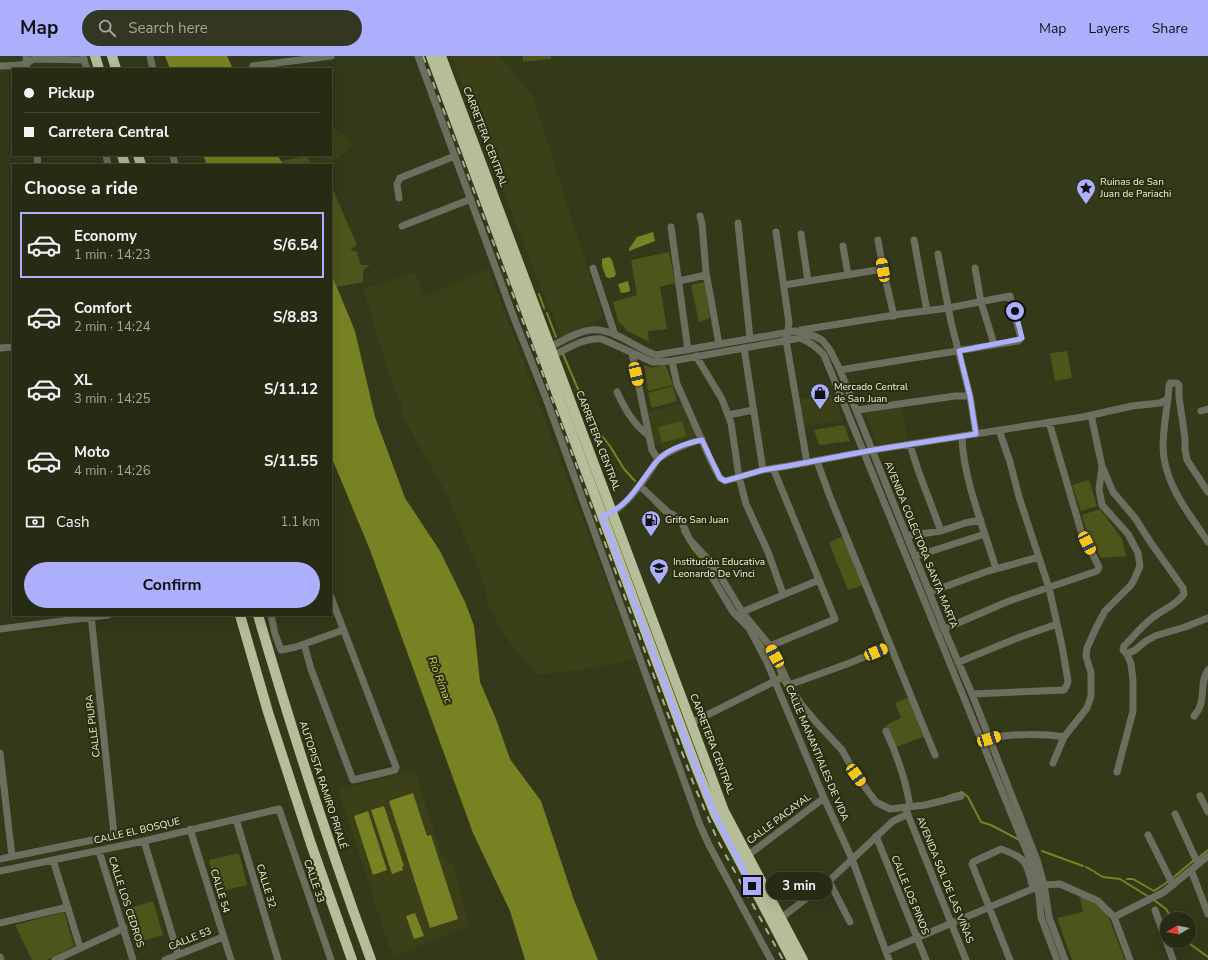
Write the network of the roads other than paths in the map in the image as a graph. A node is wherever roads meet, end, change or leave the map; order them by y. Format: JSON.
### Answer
{"nodes":[{"id":1,"x":26,"y":56,"type":"edge"},
{"id":2,"x":95,"y":56,"type":"edge"},
{"id":3,"x":112,"y":56,"type":"edge"},
{"id":4,"x":150,"y":56,"type":"edge"},
{"id":5,"x":331,"y":56,"type":"edge"},
{"id":6,"x":418,"y":56,"type":"edge"},
{"id":7,"x":430,"y":56,"type":"edge"},
{"id":8,"x":441,"y":56,"type":"edge"},
{"id":9,"x":35,"y":58,"type":"edge"},
{"id":10,"x":83,"y":58,"type":"edge"},
{"id":11,"x":0,"y":66,"type":"edge"},
{"id":12,"x":27,"y":66,"type":"edge"},
{"id":13,"x":253,"y":66,"type":"dead end"},
{"id":14,"x":87,"y":68,"type":"edge"},
{"id":15,"x":98,"y":68,"type":"edge"},
{"id":16,"x":116,"y":68,"type":"edge"},
{"id":17,"x":152,"y":68,"type":"edge"},
{"id":18,"x":455,"y":156,"type":"junction"},
{"id":19,"x":398,"y":198,"type":"dead end"},
{"id":20,"x":471,"y":199,"type":"junction"},
{"id":21,"x":700,"y":216,"type":"dead end"},
{"id":22,"x":738,"y":223,"type":"dead end"},
{"id":23,"x":402,"y":226,"type":"dead end"},
{"id":24,"x":671,"y":227,"type":"dead end"},
{"id":25,"x":776,"y":232,"type":"dead end"},
{"id":26,"x":801,"y":234,"type":"dead end"},
{"id":27,"x":504,"y":239,"type":"junction"},
{"id":28,"x":878,"y":240,"type":"dead end"},
{"id":29,"x":914,"y":240,"type":"dead end"},
{"id":30,"x":843,"y":246,"type":"dead end"},
{"id":31,"x":938,"y":254,"type":"dead end"},
{"id":32,"x":593,"y":268,"type":"dead end"},
{"id":33,"x":975,"y":268,"type":"dead end"},
{"id":34,"x":883,"y":270,"type":"junction"},
{"id":35,"x":706,"y":275,"type":"junction"},
{"id":36,"x":848,"y":275,"type":"junction"},
{"id":37,"x":679,"y":281,"type":"junction"},
{"id":38,"x":808,"y":281,"type":"junction"},
{"id":39,"x":784,"y":285,"type":"junction"},
{"id":40,"x":981,"y":302,"type":"junction"},
{"id":41,"x":948,"y":308,"type":"junction"},
{"id":42,"x":927,"y":311,"type":"junction"},
{"id":43,"x":894,"y":316,"type":"junction"},
{"id":44,"x":792,"y":331,"type":"junction"},
{"id":45,"x":615,"y":335,"type":"junction"},
{"id":46,"x":750,"y":338,"type":"junction"},
{"id":47,"x":786,"y":340,"type":"junction"},
{"id":48,"x":719,"y":344,"type":"junction"},
{"id":49,"x":994,"y":344,"type":"junction"},
{"id":50,"x":12,"y":346,"type":"edge"},
{"id":51,"x":0,"y":348,"type":"edge"},
{"id":52,"x":744,"y":348,"type":"junction"},
{"id":53,"x":688,"y":350,"type":"junction"},
{"id":54,"x":552,"y":351,"type":"junction"},
{"id":55,"x":959,"y":351,"type":"junction"},
{"id":56,"x":632,"y":353,"type":"junction"},
{"id":57,"x":696,"y":356,"type":"junction"},
{"id":58,"x":672,"y":361,"type":"junction"},
{"id":59,"x":840,"y":370,"type":"junction"},
{"id":60,"x":617,"y":392,"type":"dead end"},
{"id":61,"x":970,"y":396,"type":"junction"},
{"id":62,"x":1168,"y":399,"type":"junction"},
{"id":63,"x":753,"y":410,"type":"junction"},
{"id":64,"x":857,"y":410,"type":"junction"},
{"id":65,"x":728,"y":415,"type":"junction"},
{"id":66,"x":1091,"y":415,"type":"junction"},
{"id":67,"x":1049,"y":422,"type":"junction"},
{"id":68,"x":999,"y":430,"type":"junction"},
{"id":69,"x":976,"y":434,"type":"junction"},
{"id":70,"x":649,"y":436,"type":"junction"},
{"id":71,"x":962,"y":437,"type":"junction"},
{"id":72,"x":702,"y":440,"type":"junction"},
{"id":73,"x":910,"y":445,"type":"junction"},
{"id":74,"x":873,"y":450,"type":"junction"},
{"id":75,"x":863,"y":452,"type":"junction"},
{"id":76,"x":658,"y":459,"type":"junction"},
{"id":77,"x":817,"y":461,"type":"junction"},
{"id":78,"x":807,"y":463,"type":"junction"},
{"id":79,"x":1102,"y":466,"type":"junction"},
{"id":80,"x":774,"y":468,"type":"junction"},
{"id":81,"x":763,"y":470,"type":"junction"},
{"id":82,"x":739,"y":477,"type":"junction"},
{"id":83,"x":640,"y":486,"type":"junction"},
{"id":84,"x":1208,"y":492,"type":"edge"},
{"id":85,"x":607,"y":514,"type":"junction"},
{"id":86,"x":981,"y":520,"type":"junction"},
{"id":87,"x":941,"y":531,"type":"junction"},
{"id":88,"x":985,"y":534,"type":"junction"},
{"id":89,"x":907,"y":536,"type":"junction"},
{"id":90,"x":1208,"y":542,"type":"edge"},
{"id":91,"x":916,"y":556,"type":"junction"},
{"id":92,"x":1039,"y":556,"type":"junction"},
{"id":93,"x":712,"y":564,"type":"junction"},
{"id":94,"x":996,"y":569,"type":"junction"},
{"id":95,"x":626,"y":578,"type":"junction"},
{"id":96,"x":819,"y":580,"type":"junction"},
{"id":97,"x":613,"y":583,"type":"junction"},
{"id":98,"x":1049,"y":588,"type":"junction"},
{"id":99,"x":930,"y":592,"type":"junction"},
{"id":100,"x":783,"y":594,"type":"junction"},
{"id":101,"x":332,"y":600,"type":"edge"},
{"id":102,"x":742,"y":612,"type":"junction"},
{"id":103,"x":91,"y":616,"type":"edge"},
{"id":104,"x":240,"y":616,"type":"edge"},
{"id":105,"x":258,"y":616,"type":"edge"},
{"id":106,"x":271,"y":616,"type":"edge"},
{"id":107,"x":1208,"y":618,"type":"edge"},
{"id":108,"x":1057,"y":624,"type":"junction"},
{"id":109,"x":0,"y":629,"type":"edge"},
{"id":110,"x":944,"y":629,"type":"junction"},
{"id":111,"x":343,"y":630,"type":"junction"},
{"id":112,"x":649,"y":641,"type":"junction"},
{"id":113,"x":304,"y":644,"type":"junction"},
{"id":114,"x":637,"y":646,"type":"junction"},
{"id":115,"x":770,"y":646,"type":"junction"},
{"id":116,"x":891,"y":646,"type":"junction"},
{"id":117,"x":1127,"y":654,"type":"junction"},
{"id":118,"x":958,"y":662,"type":"junction"},
{"id":119,"x":1208,"y":670,"type":"edge"},
{"id":120,"x":785,"y":676,"type":"junction"},
{"id":121,"x":776,"y":681,"type":"junction"},
{"id":122,"x":789,"y":685,"type":"junction"},
{"id":123,"x":972,"y":694,"type":"junction"},
{"id":124,"x":1194,"y":716,"type":"dead end"},
{"id":125,"x":691,"y":723,"type":"junction"},
{"id":126,"x":886,"y":731,"type":"dead end"},
{"id":127,"x":1064,"y":737,"type":"junction"},
{"id":128,"x":989,"y":739,"type":"junction"},
{"id":129,"x":0,"y":753,"type":"edge"},
{"id":130,"x":935,"y":755,"type":"dead end"},
{"id":131,"x":1053,"y":763,"type":"dead end"},
{"id":132,"x":1117,"y":772,"type":"dead end"},
{"id":133,"x":961,"y":796,"type":"dead end"},
{"id":134,"x":1200,"y":796,"type":"dead end"},
{"id":135,"x":824,"y":798,"type":"junction"},
{"id":136,"x":279,"y":808,"type":"joint"},
{"id":137,"x":908,"y":809,"type":"junction"},
{"id":138,"x":1208,"y":812,"type":"edge"},
{"id":139,"x":1175,"y":814,"type":"dead end"},
{"id":140,"x":236,"y":819,"type":"junction"},
{"id":141,"x":190,"y":829,"type":"junction"},
{"id":142,"x":114,"y":834,"type":"joint"},
{"id":143,"x":1148,"y":835,"type":"dead end"},
{"id":144,"x":876,"y":836,"type":"junction"},
{"id":145,"x":144,"y":841,"type":"junction"},
{"id":146,"x":99,"y":851,"type":"junction"},
{"id":147,"x":12,"y":856,"type":"junction"},
{"id":148,"x":747,"y":856,"type":"junction"},
{"id":149,"x":1208,"y":856,"type":"edge"},
{"id":150,"x":0,"y":859,"type":"edge"},
{"id":151,"x":852,"y":859,"type":"junction"},
{"id":152,"x":53,"y":860,"type":"junction"},
{"id":153,"x":1198,"y":864,"type":"junction"},
{"id":154,"x":1191,"y":870,"type":"junction"},
{"id":155,"x":0,"y":871,"type":"edge"},
{"id":156,"x":829,"y":881,"type":"junction"},
{"id":157,"x":1173,"y":885,"type":"junction"},
{"id":158,"x":1038,"y":887,"type":"junction"},
{"id":159,"x":68,"y":907,"type":"junction"},
{"id":160,"x":990,"y":907,"type":"junction"},
{"id":161,"x":1155,"y":910,"type":"dead end"},
{"id":162,"x":1208,"y":914,"type":"edge"},
{"id":163,"x":1114,"y":917,"type":"junction"},
{"id":164,"x":780,"y":918,"type":"junction"},
{"id":165,"x":850,"y":922,"type":"dead end"},
{"id":166,"x":0,"y":923,"type":"edge"},
{"id":167,"x":952,"y":923,"type":"junction"},
{"id":168,"x":124,"y":928,"type":"junction"},
{"id":169,"x":223,"y":937,"type":"junction"},
{"id":170,"x":917,"y":938,"type":"junction"},
{"id":171,"x":80,"y":947,"type":"junction"},
{"id":172,"x":886,"y":951,"type":"junction"},
{"id":173,"x":178,"y":954,"type":"junction"},
{"id":174,"x":0,"y":957,"type":"edge"},
{"id":175,"x":1,"y":960,"type":"edge"},
{"id":176,"x":55,"y":960,"type":"edge"},
{"id":177,"x":133,"y":960,"type":"edge"},
{"id":178,"x":165,"y":960,"type":"edge"},
{"id":179,"x":231,"y":960,"type":"edge"},
{"id":180,"x":278,"y":960,"type":"edge"},
{"id":181,"x":331,"y":960,"type":"edge"},
{"id":182,"x":352,"y":960,"type":"edge"},
{"id":183,"x":371,"y":960,"type":"edge"},
{"id":184,"x":771,"y":960,"type":"edge"},
{"id":185,"x":792,"y":960,"type":"edge"},
{"id":186,"x":803,"y":960,"type":"edge"},
{"id":187,"x":889,"y":960,"type":"edge"},
{"id":188,"x":926,"y":960,"type":"edge"},
{"id":189,"x":966,"y":960,"type":"edge"},
{"id":190,"x":1010,"y":960,"type":"edge"},
{"id":191,"x":1057,"y":960,"type":"edge"},
{"id":192,"x":1065,"y":960,"type":"edge"},
{"id":193,"x":1130,"y":960,"type":"edge"},
{"id":194,"x":1173,"y":960,"type":"edge"}],
"edges":[{"from":1,"to":12,"type":"street"},
{"from":2,"to":15,"type":"highway"},
{"from":3,"to":16,"type":"highway"},
{"from":4,"to":17,"type":"street"},
{"from":5,"to":13,"type":"street"},
{"from":6,"to":18,"type":"street"},
{"from":7,"to":27,"type":"highway","name":"CARRETERA CENTRAL"},
{"from":8,"to":27,"type":"highway","name":"CARRETERA CENTRAL"},
{"from":9,"to":10,"type":"street"},
{"from":9,"to":12,"type":"street"},
{"from":10,"to":14,"type":"street"},
{"from":11,"to":12,"type":"street"},
{"from":18,"to":19,"type":"street"},
{"from":18,"to":20,"type":"street"},
{"from":20,"to":23,"type":"street"},
{"from":20,"to":97,"type":"street"},
{"from":21,"to":35,"type":"street"},
{"from":22,"to":46,"type":"street"},
{"from":24,"to":37,"type":"street"},
{"from":25,"to":39,"type":"street"},
{"from":26,"to":38,"type":"street"},
{"from":27,"to":54,"type":"highway","name":"CARRETERA CENTRAL"},
{"from":27,"to":85,"type":"highway","name":"CARRETERA CENTRAL"},
{"from":28,"to":34,"type":"street"},
{"from":29,"to":42,"type":"street"},
{"from":30,"to":36,"type":"street"},
{"from":31,"to":41,"type":"street"},
{"from":32,"to":45,"type":"street"},
{"from":33,"to":40,"type":"street"},
{"from":34,"to":36,"type":"street"},
{"from":34,"to":43,"type":"street"},
{"from":35,"to":37,"type":"street"},
{"from":35,"to":48,"type":"street"},
{"from":36,"to":38,"type":"street"},
{"from":37,"to":53,"type":"street"},
{"from":38,"to":39,"type":"street"},
{"from":39,"to":44,"type":"street"},
{"from":40,"to":41,"type":"street"},
{"from":40,"to":49,"type":"street"},
{"from":40,"to":49,"type":"street"},
{"from":41,"to":42,"type":"street"},
{"from":41,"to":55,"type":"street"},
{"from":42,"to":43,"type":"street"},
{"from":43,"to":44,"type":"street"},
{"from":44,"to":46,"type":"street","name":"AVENIDA COLECTORA SANTA MARTA"},
{"from":44,"to":47,"type":"street"},
{"from":44,"to":59,"type":"street","name":"AVENIDA COLECTORA SANTA MARTA"},
{"from":45,"to":53,"type":"street","name":"AVENIDA COLECTORA SANTA MARTA"},
{"from":45,"to":54,"type":"street","name":"AVENIDA COLECTORA SANTA MARTA"},
{"from":46,"to":48,"type":"street","name":"AVENIDA COLECTORA SANTA MARTA"},
{"from":47,"to":52,"type":"street","name":"AVENIDA COLECTORA SANTA MARTA"},
{"from":47,"to":75,"type":"street","name":"AVENIDA COLECTORA SANTA MARTA"},
{"from":47,"to":78,"type":"street"},
{"from":48,"to":53,"type":"street","name":"AVENIDA COLECTORA SANTA MARTA"},
{"from":49,"to":55,"type":"street"},
{"from":50,"to":51,"type":"street"},
{"from":52,"to":57,"type":"street","name":"AVENIDA COLECTORA SANTA MARTA"},
{"from":52,"to":63,"type":"street"},
{"from":54,"to":56,"type":"street","name":"AVENIDA COLECTORA SANTA MARTA"},
{"from":54,"to":85,"type":"highway","name":"CARRETERA CENTRAL"},
{"from":55,"to":59,"type":"street"},
{"from":55,"to":61,"type":"street"},
{"from":56,"to":58,"type":"street","name":"AVENIDA COLECTORA SANTA MARTA"},
{"from":56,"to":70,"type":"street"},
{"from":57,"to":58,"type":"street","name":"AVENIDA COLECTORA SANTA MARTA"},
{"from":57,"to":65,"type":"street"},
{"from":58,"to":72,"type":"street"},
{"from":59,"to":64,"type":"street","name":"AVENIDA COLECTORA SANTA MARTA"},
{"from":60,"to":70,"type":"street"},
{"from":61,"to":64,"type":"street"},
{"from":61,"to":69,"type":"street"},
{"from":62,"to":66,"type":"street"},
{"from":62,"to":84,"type":"street"},
{"from":62,"to":90,"type":"street"},
{"from":63,"to":65,"type":"street"},
{"from":63,"to":81,"type":"street"},
{"from":64,"to":74,"type":"street","name":"AVENIDA COLECTORA SANTA MARTA"},
{"from":65,"to":82,"type":"street"},
{"from":66,"to":67,"type":"street"},
{"from":66,"to":79,"type":"street"},
{"from":67,"to":68,"type":"street"},
{"from":67,"to":98,"type":"street"},
{"from":68,"to":69,"type":"street"},
{"from":68,"to":92,"type":"street"},
{"from":69,"to":71,"type":"street"},
{"from":70,"to":76,"type":"street"},
{"from":71,"to":73,"type":"street"},
{"from":71,"to":86,"type":"street"},
{"from":72,"to":76,"type":"street"},
{"from":72,"to":82,"type":"street"},
{"from":73,"to":74,"type":"street"},
{"from":73,"to":87,"type":"street"},
{"from":74,"to":75,"type":"street"},
{"from":74,"to":89,"type":"street","name":"AVENIDA COLECTORA SANTA MARTA"},
{"from":75,"to":77,"type":"street"},
{"from":75,"to":158,"type":"street","name":"AVENIDA COLECTORA SANTA MARTA"},
{"from":76,"to":83,"type":"street"},
{"from":77,"to":78,"type":"street"},
{"from":77,"to":116,"type":"street"},
{"from":78,"to":80,"type":"street"},
{"from":79,"to":117,"type":"street"},
{"from":79,"to":127,"type":"street"},
{"from":80,"to":81,"type":"street"},
{"from":80,"to":96,"type":"street"},
{"from":81,"to":82,"type":"street"},
{"from":82,"to":100,"type":"street"},
{"from":83,"to":85,"type":"street"},
{"from":83,"to":93,"type":"street"},
{"from":85,"to":95,"type":"highway","name":"CARRETERA CENTRAL"},
{"from":85,"to":125,"type":"highway","name":"CARRETERA CENTRAL"},
{"from":86,"to":87,"type":"street"},
{"from":86,"to":88,"type":"street"},
{"from":87,"to":89,"type":"street"},
{"from":88,"to":91,"type":"street"},
{"from":88,"to":94,"type":"street"},
{"from":89,"to":91,"type":"street","name":"AVENIDA COLECTORA SANTA MARTA"},
{"from":91,"to":99,"type":"street","name":"AVENIDA COLECTORA SANTA MARTA"},
{"from":92,"to":94,"type":"street"},
{"from":92,"to":98,"type":"street"},
{"from":93,"to":102,"type":"street"},
{"from":93,"to":121,"type":"street","name":"CALLE MANANTIALES DE VIDA"},
{"from":94,"to":99,"type":"street"},
{"from":95,"to":97,"type":"street"},
{"from":95,"to":112,"type":"highway","name":"CARRETERA CENTRAL"},
{"from":96,"to":100,"type":"street"},
{"from":96,"to":115,"type":"street"},
{"from":97,"to":114,"type":"street"},
{"from":98,"to":108,"type":"street"},
{"from":98,"to":110,"type":"street"},
{"from":99,"to":110,"type":"street","name":"AVENIDA COLECTORA SANTA MARTA"},
{"from":100,"to":102,"type":"street"},
{"from":101,"to":111,"type":"street"},
{"from":102,"to":115,"type":"street"},
{"from":103,"to":109,"type":"street"},
{"from":103,"to":142,"type":"street","name":"CALLE PIURA"},
{"from":104,"to":182,"type":"highway"},
{"from":105,"to":183,"type":"highway","name":"AUTOPISTA RAMIRO PRIALÉ"},
{"from":106,"to":113,"type":"street"},
{"from":107,"to":117,"type":"street"},
{"from":108,"to":118,"type":"street"},
{"from":108,"to":123,"type":"street"},
{"from":110,"to":118,"type":"street","name":"AVENIDA COLECTORA SANTA MARTA"},
{"from":111,"to":113,"type":"street"},
{"from":111,"to":113,"type":"street"},
{"from":112,"to":114,"type":"street"},
{"from":112,"to":185,"type":"highway","name":"CARRETERA CENTRAL"},
{"from":114,"to":184,"type":"street"},
{"from":115,"to":120,"type":"street"},
{"from":116,"to":122,"type":"street"},
{"from":116,"to":130,"type":"street"},
{"from":117,"to":132,"type":"street"},
{"from":118,"to":123,"type":"street","name":"AVENIDA COLECTORA SANTA MARTA"},
{"from":119,"to":124,"type":"street"},
{"from":120,"to":121,"type":"street"},
{"from":120,"to":122,"type":"street"},
{"from":121,"to":125,"type":"street"},
{"from":121,"to":135,"type":"street","name":"CALLE MANANTIALES DE VIDA"},
{"from":122,"to":137,"type":"street"},
{"from":123,"to":128,"type":"street","name":"AVENIDA COLECTORA SANTA MARTA"},
{"from":125,"to":148,"type":"highway","name":"CARRETERA CENTRAL"},
{"from":126,"to":137,"type":"street","name":"AVENIDA SOL DE LAS VIÑAS"},
{"from":127,"to":128,"type":"street"},
{"from":127,"to":131,"type":"street"},
{"from":128,"to":158,"type":"street","name":"AVENIDA COLECTORA SANTA MARTA"},
{"from":129,"to":147,"type":"street"},
{"from":133,"to":137,"type":"street"},
{"from":134,"to":138,"type":"street"},
{"from":135,"to":148,"type":"street","name":"CALLE PACAYAL"},
{"from":135,"to":151,"type":"street","name":"CALLE MANANTIALES DE VIDA"},
{"from":136,"to":140,"type":"street","name":"CALLE EL BOSQUE"},
{"from":136,"to":181,"type":"street","name":"CALLE 33"},
{"from":137,"to":144,"type":"street"},
{"from":137,"to":167,"type":"street","name":"AVENIDA SOL DE LAS VIÑAS"},
{"from":139,"to":153,"type":"street"},
{"from":140,"to":141,"type":"street","name":"CALLE EL BOSQUE"},
{"from":140,"to":180,"type":"street","name":"CALLE 32"},
{"from":141,"to":145,"type":"street","name":"CALLE EL BOSQUE"},
{"from":141,"to":169,"type":"street","name":"CALLE 54"},
{"from":142,"to":147,"type":"street","name":"CALLE EL BOSQUE"},
{"from":143,"to":157,"type":"street"},
{"from":144,"to":151,"type":"street"},
{"from":144,"to":170,"type":"street","name":"CALLE LOS PINOS"},
{"from":145,"to":146,"type":"street","name":"CALLE EL BOSQUE"},
{"from":145,"to":173,"type":"street"},
{"from":146,"to":152,"type":"street","name":"CALLE EL BOSQUE"},
{"from":146,"to":168,"type":"street","name":"CALLE LOS CEDROS"},
{"from":147,"to":150,"type":"street","name":"CALLE EL BOSQUE"},
{"from":148,"to":164,"type":"highway","name":"CARRETERA CENTRAL"},
{"from":149,"to":153,"type":"street"},
{"from":151,"to":156,"type":"street"},
{"from":151,"to":172,"type":"street","name":"CALLE MANANTIALES DE VIDA"},
{"from":152,"to":155,"type":"street","name":"CALLE EL BOSQUE"},
{"from":152,"to":159,"type":"street"},
{"from":153,"to":154,"type":"street"},
{"from":154,"to":157,"type":"street"},
{"from":154,"to":162,"type":"street"},
{"from":156,"to":164,"type":"street"},
{"from":156,"to":165,"type":"street"},
{"from":157,"to":163,"type":"street"},
{"from":158,"to":160,"type":"street"},
{"from":158,"to":160,"type":"street"},
{"from":158,"to":163,"type":"street"},
{"from":158,"to":191,"type":"street","name":"AVENIDA COLECTORA SANTA MARTA"},
{"from":158,"to":192,"type":"street","name":"AVENIDA COLECTORA SANTA MARTA"},
{"from":159,"to":166,"type":"street"},
{"from":159,"to":171,"type":"street"},
{"from":160,"to":167,"type":"street"},
{"from":160,"to":190,"type":"street"},
{"from":161,"to":194,"type":"street"},
{"from":163,"to":193,"type":"street"},
{"from":164,"to":186,"type":"highway","name":"CARRETERA CENTRAL"},
{"from":167,"to":170,"type":"street"},
{"from":167,"to":189,"type":"street","name":"AVENIDA SOL DE LAS VIÑAS"},
{"from":168,"to":171,"type":"street"},
{"from":168,"to":177,"type":"street","name":"CALLE LOS CEDROS"},
{"from":169,"to":173,"type":"street","name":"CALLE 53"},
{"from":169,"to":179,"type":"street","name":"CALLE 54"},
{"from":170,"to":172,"type":"street"},
{"from":170,"to":188,"type":"street","name":"CALLE LOS PINOS"},
{"from":171,"to":176,"type":"street"},
{"from":172,"to":187,"type":"street","name":"CALLE MANANTIALES DE VIDA"},
{"from":173,"to":178,"type":"street","name":"CALLE 53"},
{"from":174,"to":175,"type":"street"}]}
